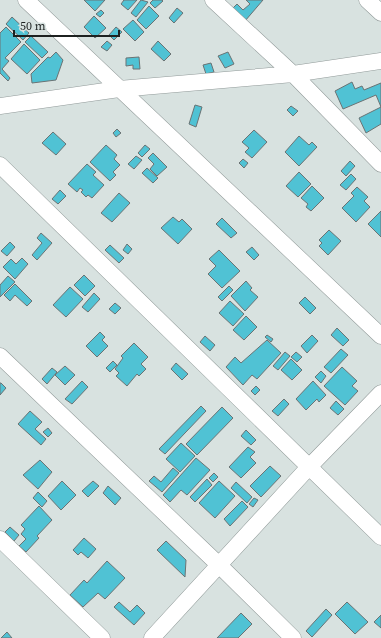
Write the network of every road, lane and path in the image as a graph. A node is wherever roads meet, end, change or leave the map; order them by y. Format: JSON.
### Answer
{"nodes":[{"id":1,"x":26,"y":0,"type":"edge"},
{"id":2,"x":213,"y":0,"type":"edge"},
{"id":3,"x":367,"y":0,"type":"edge"},
{"id":4,"x":381,"y":14,"type":"edge"},
{"id":5,"x":381,"y":61,"type":"edge"},
{"id":6,"x":293,"y":74,"type":"junction"},
{"id":7,"x":119,"y":89,"type":"junction"},
{"id":8,"x":0,"y":106,"type":"edge"},
{"id":9,"x":381,"y":164,"type":"edge"},
{"id":10,"x":0,"y":165,"type":"edge"},
{"id":11,"x":381,"y":336,"type":"edge"},
{"id":12,"x":0,"y":356,"type":"edge"},
{"id":13,"x":381,"y":393,"type":"edge"},
{"id":14,"x":308,"y":468,"type":"junction"},
{"id":15,"x":381,"y":537,"type":"edge"},
{"id":16,"x":0,"y":539,"type":"edge"},
{"id":17,"x":219,"y":565,"type":"junction"},
{"id":18,"x":102,"y":638,"type":"edge"},
{"id":19,"x":152,"y":638,"type":"edge"},
{"id":20,"x":292,"y":638,"type":"edge"}],
"edges":[{"from":1,"to":7,"type":"street"},
{"from":2,"to":6,"type":"street"},
{"from":3,"to":4,"type":"street"},
{"from":5,"to":6,"type":"street"},
{"from":6,"to":7,"type":"street"},
{"from":6,"to":9,"type":"street"},
{"from":7,"to":8,"type":"street"},
{"from":7,"to":11,"type":"street"},
{"from":10,"to":14,"type":"street"},
{"from":12,"to":17,"type":"street"},
{"from":13,"to":14,"type":"street"},
{"from":14,"to":15,"type":"street"},
{"from":14,"to":17,"type":"street"},
{"from":16,"to":18,"type":"street"},
{"from":17,"to":19,"type":"street"},
{"from":17,"to":20,"type":"street"}]}
